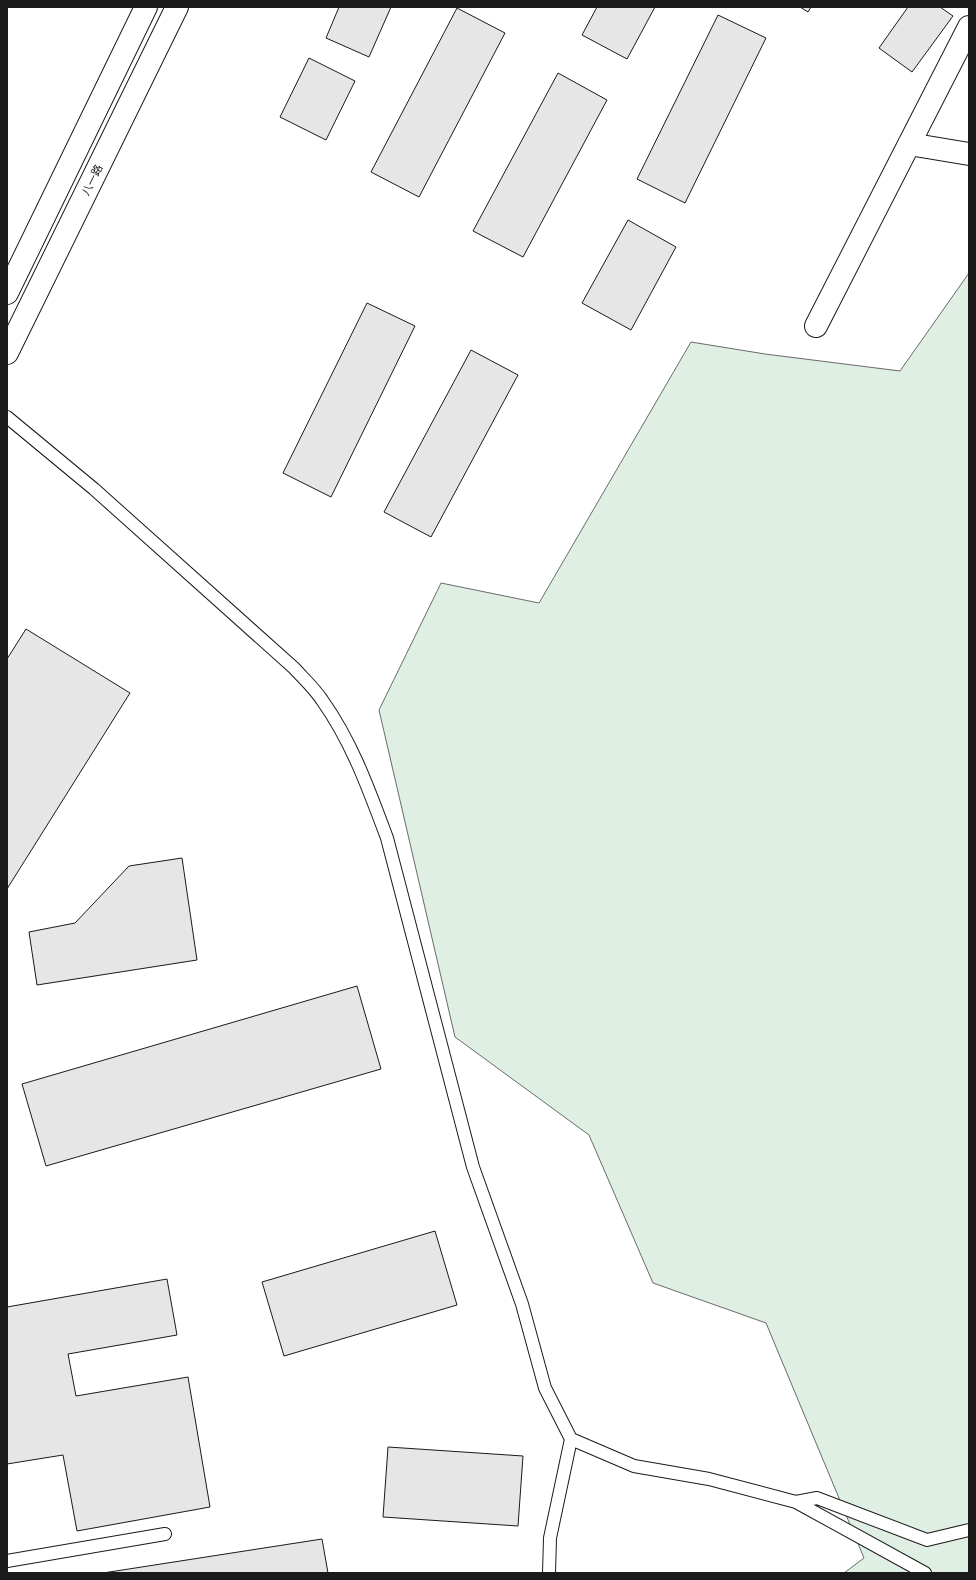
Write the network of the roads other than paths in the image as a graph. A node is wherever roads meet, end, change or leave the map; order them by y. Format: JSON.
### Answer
{"nodes":[{"id":1,"x":146,"y":7,"type":"edge"},
{"id":2,"x":176,"y":7,"type":"edge"},
{"id":3,"x":969,"y":27,"type":"edge"},
{"id":4,"x":909,"y":144,"type":"junction"},
{"id":5,"x":969,"y":154,"type":"edge"},
{"id":6,"x":7,"y":293,"type":"edge"},
{"id":7,"x":816,"y":326,"type":"dead end"},
{"id":8,"x":7,"y":353,"type":"edge"},
{"id":9,"x":7,"y":417,"type":"edge"},
{"id":10,"x":571,"y":1440,"type":"junction"},
{"id":11,"x":796,"y":1502,"type":"junction"},
{"id":12,"x":969,"y":1530,"type":"edge"},
{"id":13,"x":165,"y":1534,"type":"dead end"},
{"id":14,"x":7,"y":1560,"type":"edge"},
{"id":15,"x":549,"y":1573,"type":"edge"},
{"id":16,"x":925,"y":1573,"type":"edge"}],
"edges":[{"from":1,"to":6,"type":"main road"},
{"from":2,"to":8,"type":"main road","name":"八一路"},
{"from":3,"to":4,"type":"main road"},
{"from":4,"to":5,"type":"main road"},
{"from":4,"to":7,"type":"main road"},
{"from":9,"to":10,"type":"lane"},
{"from":10,"to":11,"type":"lane"},
{"from":10,"to":15,"type":"lane"},
{"from":11,"to":12,"type":"lane"},
{"from":11,"to":16,"type":"lane"},
{"from":13,"to":14,"type":"lane"}]}
